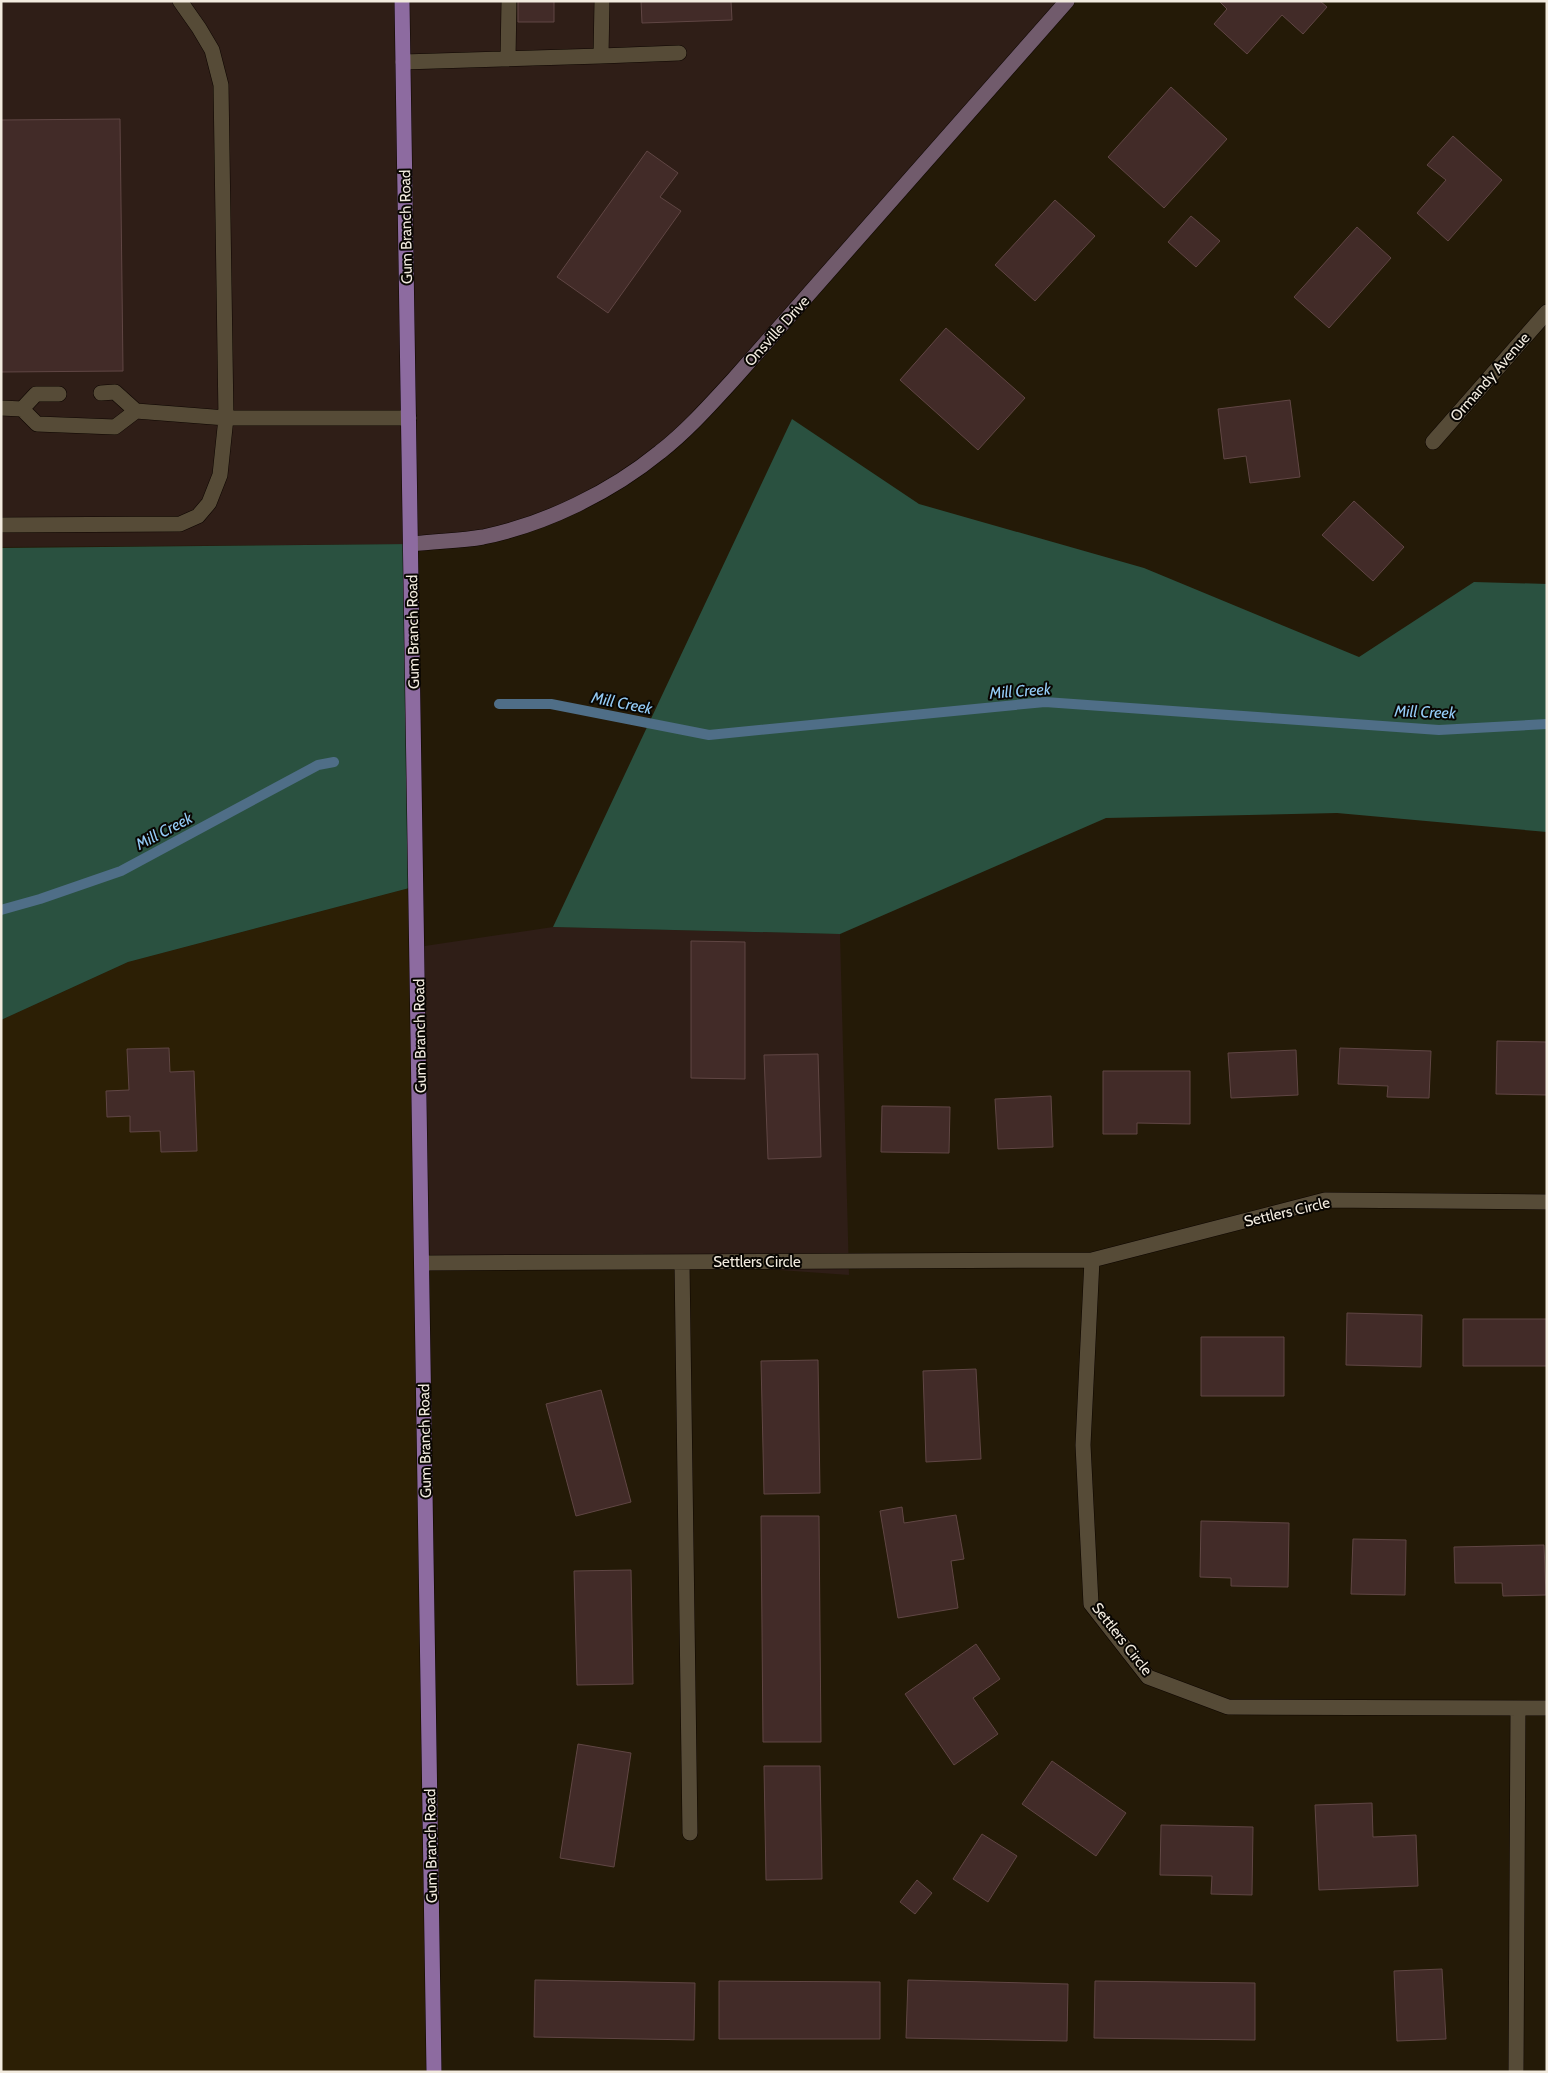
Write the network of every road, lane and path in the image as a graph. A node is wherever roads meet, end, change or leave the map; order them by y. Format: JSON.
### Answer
{"nodes":[{"id":1,"x":180,"y":1,"type":"edge"},
{"id":2,"x":402,"y":1,"type":"edge"},
{"id":3,"x":509,"y":1,"type":"edge"},
{"id":4,"x":602,"y":1,"type":"edge"},
{"id":5,"x":1068,"y":1,"type":"edge"},
{"id":6,"x":679,"y":53,"type":"dead end"},
{"id":7,"x":601,"y":56,"type":"junction"},
{"id":8,"x":508,"y":59,"type":"junction"},
{"id":9,"x":403,"y":62,"type":"junction"},
{"id":10,"x":1547,"y":312,"type":"edge"},
{"id":11,"x":101,"y":393,"type":"dead end"},
{"id":12,"x":59,"y":394,"type":"dead end"},
{"id":13,"x":1,"y":408,"type":"edge"},
{"id":14,"x":22,"y":409,"type":"junction"},
{"id":15,"x":136,"y":411,"type":"junction"},
{"id":16,"x":226,"y":418,"type":"junction"},
{"id":17,"x":410,"y":418,"type":"junction"},
{"id":18,"x":1433,"y":442,"type":"dead end"},
{"id":19,"x":1,"y":525,"type":"edge"},
{"id":20,"x":412,"y":544,"type":"junction"},
{"id":21,"x":1547,"y":1202,"type":"edge"},
{"id":22,"x":1092,"y":1260,"type":"junction"},
{"id":23,"x":423,"y":1263,"type":"junction"},
{"id":24,"x":682,"y":1263,"type":"junction"},
{"id":25,"x":1518,"y":1708,"type":"junction"},
{"id":26,"x":1547,"y":1708,"type":"edge"},
{"id":27,"x":690,"y":1833,"type":"dead end"},
{"id":28,"x":434,"y":2072,"type":"edge"},
{"id":29,"x":1516,"y":2072,"type":"edge"}],
"edges":[{"from":1,"to":16,"type":"street"},
{"from":2,"to":9,"type":"main road","name":"Gum Branch Road"},
{"from":3,"to":8,"type":"street"},
{"from":4,"to":7,"type":"street"},
{"from":5,"to":20,"type":"street","name":"Onsville Drive"},
{"from":6,"to":7,"type":"street"},
{"from":7,"to":8,"type":"street"},
{"from":8,"to":9,"type":"street"},
{"from":9,"to":17,"type":"main road","name":"Gum Branch Road"},
{"from":10,"to":18,"type":"street","name":"Ormandy Avenue"},
{"from":11,"to":15,"type":"street"},
{"from":12,"to":14,"type":"street"},
{"from":13,"to":14,"type":"street"},
{"from":14,"to":15,"type":"street"},
{"from":15,"to":16,"type":"street"},
{"from":16,"to":17,"type":"street"},
{"from":16,"to":19,"type":"street"},
{"from":17,"to":20,"type":"main road","name":"Gum Branch Road"},
{"from":20,"to":23,"type":"main road","name":"Gum Branch Road"},
{"from":21,"to":22,"type":"street","name":"Settlers Circle"},
{"from":22,"to":24,"type":"street","name":"Settlers Circle"},
{"from":22,"to":25,"type":"street","name":"Settlers Circle"},
{"from":23,"to":24,"type":"street","name":"Settlers Circle"},
{"from":23,"to":28,"type":"main road","name":"Gum Branch Road"},
{"from":24,"to":27,"type":"street"},
{"from":25,"to":26,"type":"street","name":"Settlers Circle"},
{"from":25,"to":29,"type":"street"}]}
